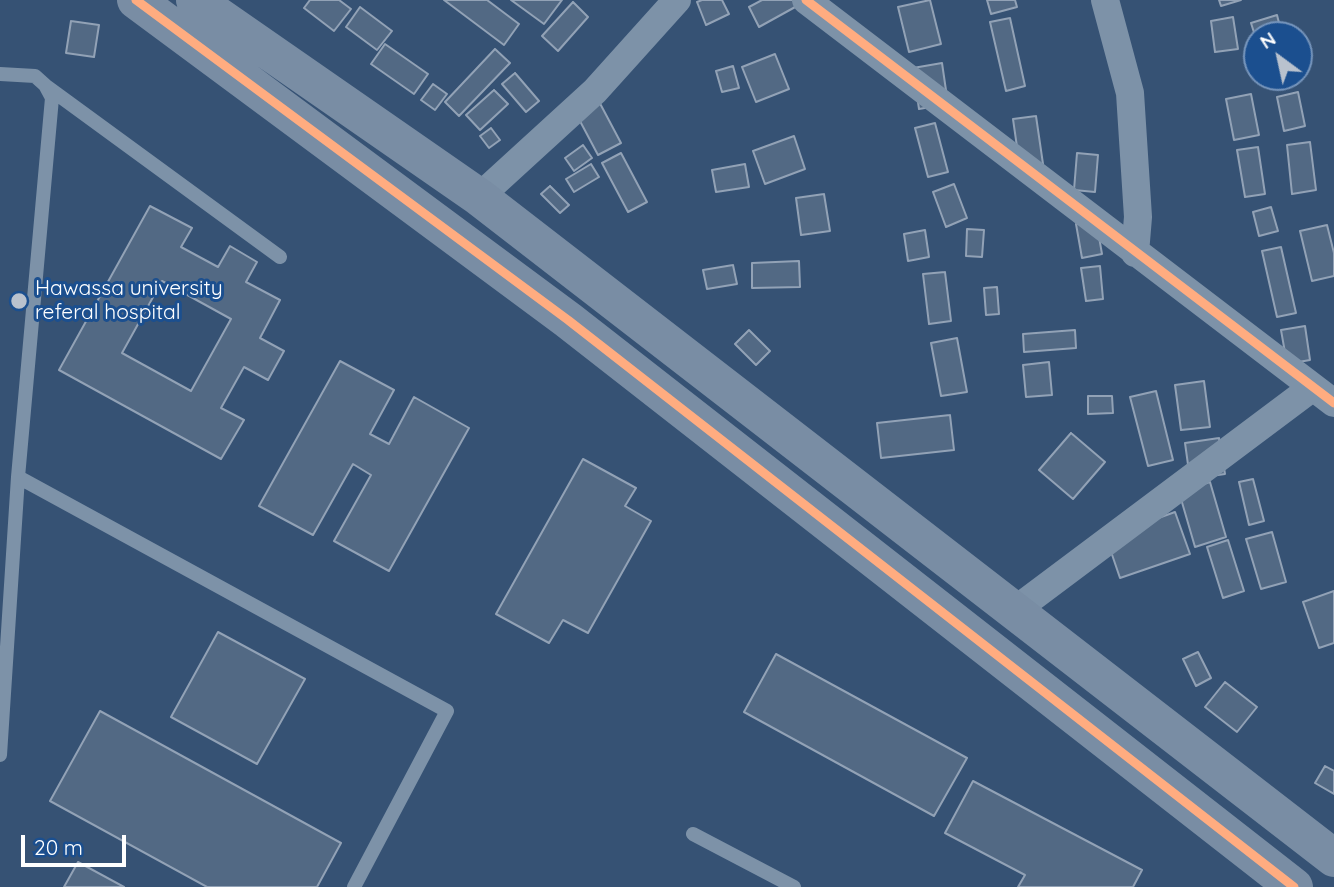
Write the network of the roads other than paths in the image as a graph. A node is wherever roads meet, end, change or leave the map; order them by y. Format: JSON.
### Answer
{"nodes":[{"id":1,"x":136,"y":0,"type":"edge"},
{"id":2,"x":195,"y":0,"type":"edge"},
{"id":3,"x":677,"y":0,"type":"edge"},
{"id":4,"x":806,"y":0,"type":"edge"},
{"id":5,"x":1105,"y":0,"type":"edge"},
{"id":6,"x":0,"y":74,"type":"edge"},
{"id":7,"x":45,"y":85,"type":"junction"},
{"id":8,"x":479,"y":197,"type":"junction"},
{"id":9,"x":1135,"y":253,"type":"junction"},
{"id":10,"x":280,"y":257,"type":"dead end"},
{"id":11,"x":1324,"y":395,"type":"edge"},
{"id":12,"x":18,"y":477,"type":"junction"},
{"id":13,"x":1014,"y":611,"type":"junction"},
{"id":14,"x":0,"y":755,"type":"edge"},
{"id":15,"x":692,"y":834,"type":"dead end"},
{"id":16,"x":1334,"y":858,"type":"edge"},
{"id":17,"x":354,"y":887,"type":"edge"},
{"id":18,"x":794,"y":887,"type":"edge"},
{"id":19,"x":1294,"y":887,"type":"edge"}],
"edges":[{"from":1,"to":19,"type":"street"},
{"from":2,"to":8,"type":"street"},
{"from":3,"to":8,"type":"street"},
{"from":4,"to":9,"type":"street"},
{"from":5,"to":9,"type":"street"},
{"from":6,"to":7,"type":"lane"},
{"from":7,"to":10,"type":"lane"},
{"from":7,"to":12,"type":"lane"},
{"from":8,"to":13,"type":"street"},
{"from":9,"to":11,"type":"street"},
{"from":11,"to":13,"type":"street"},
{"from":12,"to":14,"type":"lane"},
{"from":12,"to":17,"type":"lane"},
{"from":13,"to":16,"type":"street"},
{"from":15,"to":18,"type":"lane"}]}
